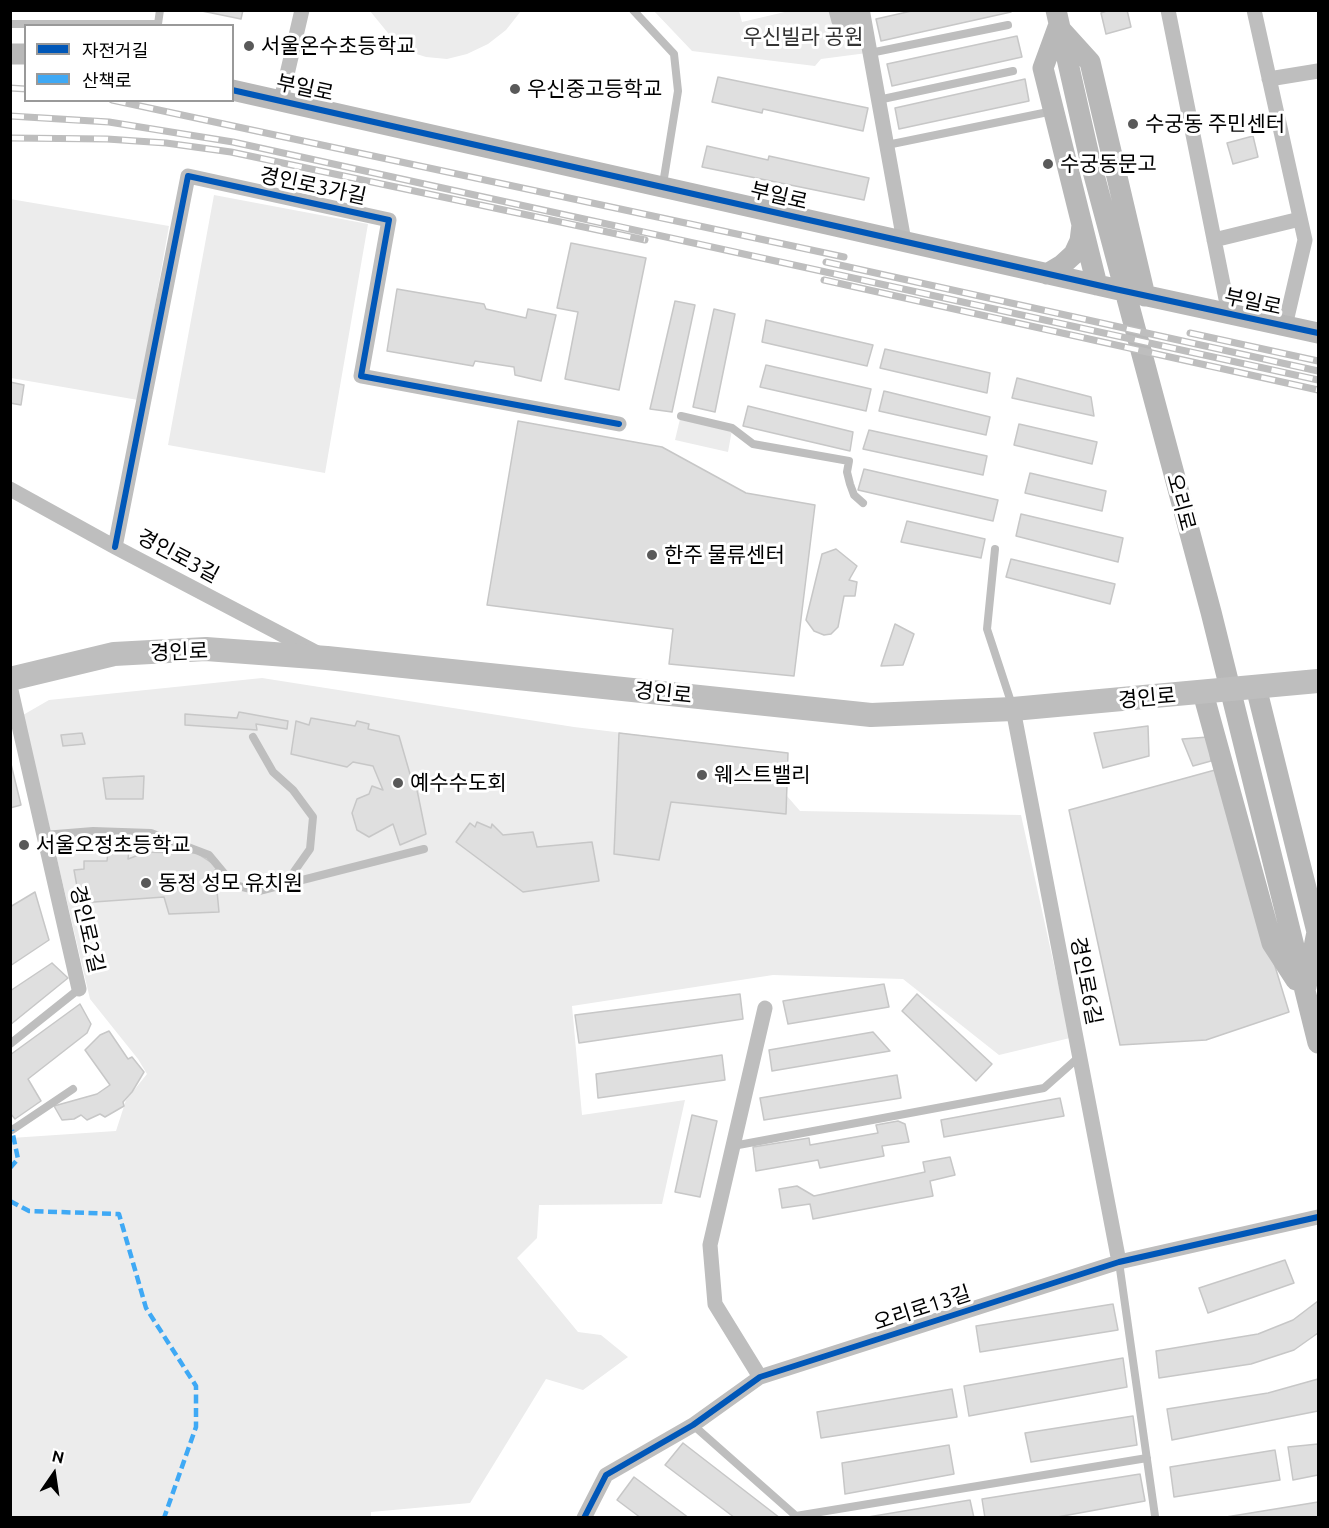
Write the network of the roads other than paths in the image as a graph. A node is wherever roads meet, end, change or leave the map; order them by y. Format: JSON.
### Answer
{"nodes":[{"id":1,"x":160,"y":10,"type":"edge"},
{"id":2,"x":302,"y":10,"type":"edge"},
{"id":3,"x":633,"y":10,"type":"edge"},
{"id":4,"x":836,"y":10,"type":"edge"},
{"id":5,"x":1168,"y":10,"type":"edge"},
{"id":6,"x":1254,"y":10,"type":"edge"},
{"id":7,"x":1057,"y":19,"type":"edge"},
{"id":8,"x":10,"y":24,"type":"edge"},
{"id":9,"x":1008,"y":25,"type":"dead end"},
{"id":10,"x":870,"y":52,"type":"junction"},
{"id":11,"x":1013,"y":71,"type":"dead end"},
{"id":12,"x":1318,"y":71,"type":"edge"},
{"id":13,"x":1269,"y":79,"type":"junction"},
{"id":14,"x":234,"y":90,"type":"edge"},
{"id":15,"x":281,"y":100,"type":"junction"},
{"id":16,"x":878,"y":100,"type":"junction"},
{"id":17,"x":1054,"y":111,"type":"junction"},
{"id":18,"x":887,"y":146,"type":"junction"},
{"id":19,"x":663,"y":186,"type":"junction"},
{"id":20,"x":1119,"y":187,"type":"junction"},
{"id":21,"x":1075,"y":196,"type":"junction"},
{"id":22,"x":1300,"y":219,"type":"junction"},
{"id":23,"x":1083,"y":224,"type":"junction"},
{"id":24,"x":1214,"y":240,"type":"junction"},
{"id":25,"x":904,"y":241,"type":"junction"},
{"id":26,"x":1312,"y":241,"type":"edge"},
{"id":27,"x":1047,"y":274,"type":"junction"},
{"id":28,"x":1097,"y":285,"type":"junction"},
{"id":29,"x":1145,"y":296,"type":"junction"},
{"id":30,"x":1230,"y":314,"type":"junction"},
{"id":31,"x":1286,"y":326,"type":"junction"},
{"id":32,"x":1318,"y":333,"type":"edge"},
{"id":33,"x":681,"y":416,"type":"dead end"},
{"id":34,"x":619,"y":424,"type":"dead end"},
{"id":35,"x":10,"y":489,"type":"edge"},
{"id":36,"x":863,"y":503,"type":"dead end"},
{"id":37,"x":115,"y":547,"type":"junction"},
{"id":38,"x":995,"y":549,"type":"dead end"},
{"id":39,"x":327,"y":658,"type":"junction"},
{"id":40,"x":10,"y":679,"type":"edge"},
{"id":41,"x":1318,"y":681,"type":"edge"},
{"id":42,"x":10,"y":686,"type":"edge"},
{"id":43,"x":1256,"y":687,"type":"junction"},
{"id":44,"x":1203,"y":693,"type":"junction"},
{"id":45,"x":1013,"y":709,"type":"junction"},
{"id":46,"x":254,"y":737,"type":"dead end"},
{"id":47,"x":44,"y":835,"type":"junction"},
{"id":48,"x":424,"y":849,"type":"dead end"},
{"id":49,"x":286,"y":883,"type":"junction"},
{"id":50,"x":79,"y":989,"type":"joint"},
{"id":51,"x":1305,"y":993,"type":"junction"},
{"id":52,"x":765,"y":1008,"type":"dead end"},
{"id":53,"x":1318,"y":1043,"type":"edge"},
{"id":54,"x":10,"y":1044,"type":"edge"},
{"id":55,"x":1079,"y":1057,"type":"junction"},
{"id":56,"x":73,"y":1089,"type":"dead end"},
{"id":57,"x":10,"y":1128,"type":"edge"},
{"id":58,"x":733,"y":1146,"type":"junction"},
{"id":59,"x":1318,"y":1217,"type":"edge"},
{"id":60,"x":1119,"y":1262,"type":"junction"},
{"id":61,"x":760,"y":1377,"type":"junction"},
{"id":62,"x":693,"y":1425,"type":"junction"},
{"id":63,"x":1147,"y":1458,"type":"junction"},
{"id":64,"x":1155,"y":1516,"type":"dead end"},
{"id":65,"x":584,"y":1518,"type":"edge"}],
"edges":[{"from":1,"to":8,"type":"lane"},
{"from":2,"to":15,"type":"street"},
{"from":3,"to":19,"type":"lane"},
{"from":4,"to":10,"type":"street"},
{"from":5,"to":24,"type":"street"},
{"from":6,"to":13,"type":"street"},
{"from":7,"to":17,"type":"main road"},
{"from":7,"to":20,"type":"main road"},
{"from":7,"to":51,"type":"main road","name":"오리로"},
{"from":9,"to":10,"type":"lane"},
{"from":10,"to":16,"type":"street"},
{"from":11,"to":16,"type":"lane"},
{"from":12,"to":13,"type":"street"},
{"from":13,"to":22,"type":"street"},
{"from":14,"to":15,"type":"main road","name":"부일로"},
{"from":15,"to":19,"type":"main road","name":"부일로"},
{"from":16,"to":18,"type":"street"},
{"from":17,"to":18,"type":"lane"},
{"from":17,"to":21,"type":"main road"},
{"from":18,"to":25,"type":"street"},
{"from":19,"to":25,"type":"main road","name":"부일로"},
{"from":20,"to":21,"type":"main road"},
{"from":20,"to":29,"type":"main road"},
{"from":21,"to":23,"type":"main road"},
{"from":22,"to":24,"type":"street"},
{"from":22,"to":26,"type":"street"},
{"from":23,"to":27,"type":"main road"},
{"from":23,"to":28,"type":"main road"},
{"from":24,"to":30,"type":"street"},
{"from":25,"to":27,"type":"main road","name":"부일로"},
{"from":26,"to":31,"type":"street"},
{"from":27,"to":28,"type":"main road","name":"부일로"},
{"from":28,"to":29,"type":"main road","name":"부일로"},
{"from":29,"to":30,"type":"main road","name":"부일로"},
{"from":30,"to":31,"type":"main road","name":"부일로"},
{"from":31,"to":32,"type":"main road","name":"부일로"},
{"from":33,"to":36,"type":"lane"},
{"from":34,"to":37,"type":"street","name":"경인로3가길"},
{"from":35,"to":37,"type":"street","name":"경인로3길"},
{"from":37,"to":39,"type":"street","name":"경인로3길"},
{"from":38,"to":45,"type":"lane"},
{"from":39,"to":40,"type":"main road","name":"경인로"},
{"from":39,"to":45,"type":"main road","name":"경인로"},
{"from":41,"to":43,"type":"main road","name":"경인로"},
{"from":42,"to":47,"type":"street","name":"경인로2길"},
{"from":43,"to":44,"type":"main road","name":"경인로"},
{"from":43,"to":51,"type":"main road","name":"오리로"},
{"from":44,"to":45,"type":"main road","name":"경인로"},
{"from":44,"to":51,"type":"main road","name":"오리로"},
{"from":45,"to":55,"type":"street","name":"경인로6길"},
{"from":46,"to":49,"type":"lane"},
{"from":47,"to":49,"type":"lane"},
{"from":47,"to":50,"type":"street","name":"경인로2길"},
{"from":48,"to":49,"type":"lane"},
{"from":50,"to":54,"type":"lane","name":"경인로2길"},
{"from":51,"to":53,"type":"main road","name":"오리로"},
{"from":52,"to":58,"type":"street"},
{"from":55,"to":58,"type":"lane"},
{"from":55,"to":60,"type":"street","name":"경인로6길"},
{"from":56,"to":57,"type":"lane"},
{"from":58,"to":61,"type":"street"},
{"from":59,"to":60,"type":"street","name":"오리로13길"},
{"from":60,"to":61,"type":"street","name":"오리로13길"},
{"from":60,"to":63,"type":"lane"},
{"from":61,"to":62,"type":"street","name":"오리로13길"},
{"from":62,"to":63,"type":"lane"},
{"from":62,"to":65,"type":"street","name":"오리로13길"},
{"from":63,"to":64,"type":"lane"}]}
